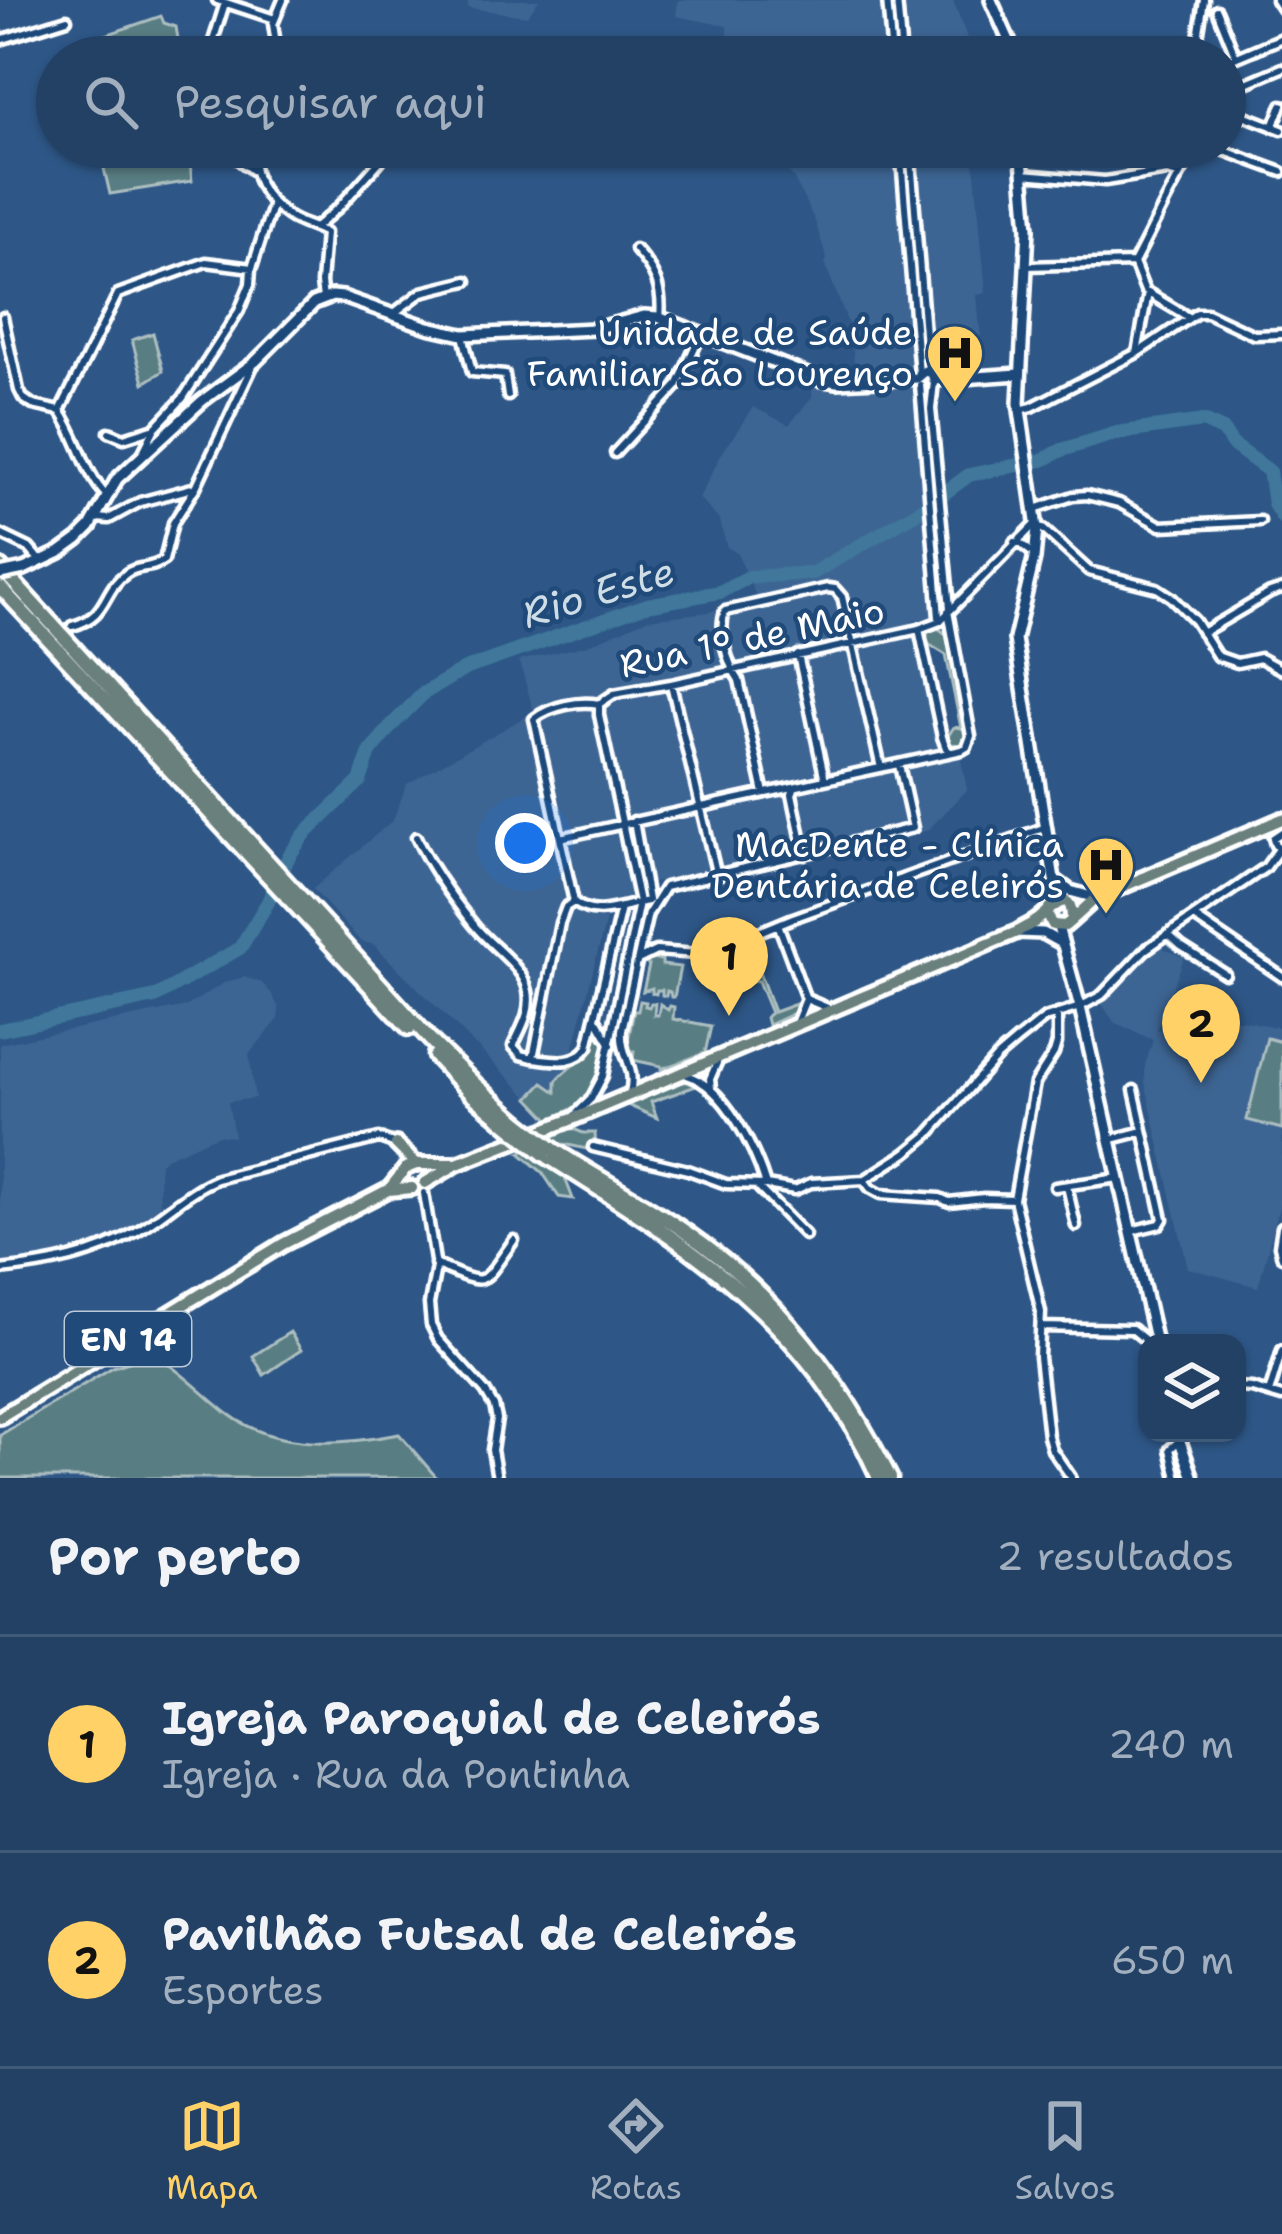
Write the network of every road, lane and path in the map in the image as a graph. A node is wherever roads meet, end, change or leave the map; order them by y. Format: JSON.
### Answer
{"nodes":[{"id":1,"x":283,"y":0,"type":"edge"},
{"id":2,"x":887,"y":0,"type":"edge"},
{"id":3,"x":897,"y":0,"type":"edge"},
{"id":4,"x":991,"y":0,"type":"edge"},
{"id":5,"x":1204,"y":0,"type":"edge"},
{"id":6,"x":1276,"y":0,"type":"edge"},
{"id":7,"x":221,"y":2,"type":"edge"},
{"id":8,"x":1216,"y":10,"type":"dead end"},
{"id":9,"x":1281,"y":11,"type":"edge"},
{"id":10,"x":67,"y":19,"type":"dead end"},
{"id":11,"x":275,"y":20,"type":"junction"},
{"id":12,"x":213,"y":36,"type":"edge"},
{"id":13,"x":275,"y":36,"type":"edge"},
{"id":14,"x":890,"y":36,"type":"edge"},
{"id":15,"x":900,"y":36,"type":"edge"},
{"id":16,"x":1007,"y":36,"type":"edge"},
{"id":17,"x":1198,"y":36,"type":"edge"},
{"id":18,"x":1227,"y":36,"type":"edge"},
{"id":19,"x":1282,"y":38,"type":"edge"},
{"id":20,"x":0,"y":40,"type":"edge"},
{"id":21,"x":1246,"y":53,"type":"edge"},
{"id":22,"x":1282,"y":68,"type":"edge"},
{"id":23,"x":1246,"y":83,"type":"edge"},
{"id":24,"x":1282,"y":105,"type":"edge"},
{"id":25,"x":1246,"y":116,"type":"edge"},
{"id":26,"x":1278,"y":129,"type":"edge"},
{"id":27,"x":1246,"y":159,"type":"edge"},
{"id":28,"x":250,"y":168,"type":"edge"},
{"id":29,"x":255,"y":168,"type":"edge"},
{"id":30,"x":374,"y":168,"type":"edge"},
{"id":31,"x":902,"y":168,"type":"edge"},
{"id":32,"x":911,"y":168,"type":"edge"},
{"id":33,"x":1023,"y":168,"type":"edge"},
{"id":34,"x":1183,"y":168,"type":"edge"},
{"id":35,"x":255,"y":172,"type":"junction"},
{"id":36,"x":1282,"y":172,"type":"edge"},
{"id":37,"x":1023,"y":174,"type":"junction"},
{"id":38,"x":1179,"y":174,"type":"junction"},
{"id":39,"x":273,"y":202,"type":"junction"},
{"id":40,"x":315,"y":228,"type":"junction"},
{"id":41,"x":635,"y":249,"type":"dead end"},
{"id":42,"x":1134,"y":263,"type":"junction"},
{"id":43,"x":1026,"y":266,"type":"junction"},
{"id":44,"x":251,"y":268,"type":"junction"},
{"id":45,"x":467,"y":281,"type":"dead end"},
{"id":46,"x":1148,"y":293,"type":"junction"},
{"id":47,"x":323,"y":298,"type":"junction"},
{"id":48,"x":393,"y":314,"type":"junction"},
{"id":49,"x":3,"y":317,"type":"dead end"},
{"id":50,"x":1188,"y":317,"type":"junction"},
{"id":51,"x":660,"y":318,"type":"junction"},
{"id":52,"x":463,"y":334,"type":"junction"},
{"id":53,"x":700,"y":334,"type":"junction"},
{"id":54,"x":1282,"y":334,"type":"edge"},
{"id":55,"x":1137,"y":353,"type":"junction"},
{"id":56,"x":255,"y":362,"type":"junction"},
{"id":57,"x":1019,"y":374,"type":"junction"},
{"id":58,"x":925,"y":378,"type":"junction"},
{"id":59,"x":508,"y":396,"type":"dead end"},
{"id":60,"x":1020,"y":410,"type":"junction"},
{"id":61,"x":60,"y":411,"type":"junction"},
{"id":62,"x":155,"y":428,"type":"junction"},
{"id":63,"x":109,"y":432,"type":"dead end"},
{"id":64,"x":615,"y":453,"type":"dead end"},
{"id":65,"x":137,"y":462,"type":"junction"},
{"id":66,"x":196,"y":487,"type":"junction"},
{"id":67,"x":107,"y":496,"type":"junction"},
{"id":68,"x":1035,"y":509,"type":"junction"},
{"id":69,"x":96,"y":518,"type":"junction"},
{"id":70,"x":1260,"y":521,"type":"dead end"},
{"id":71,"x":1037,"y":526,"type":"junction"},
{"id":72,"x":0,"y":534,"type":"edge"},
{"id":73,"x":1014,"y":542,"type":"junction"},
{"id":74,"x":1035,"y":555,"type":"junction"},
{"id":75,"x":41,"y":562,"type":"junction"},
{"id":76,"x":0,"y":570,"type":"edge"},
{"id":77,"x":0,"y":587,"type":"edge"},
{"id":78,"x":1282,"y":589,"type":"edge"},
{"id":79,"x":949,"y":610,"type":"junction"},
{"id":80,"x":940,"y":621,"type":"junction"},
{"id":81,"x":72,"y":626,"type":"dead end"},
{"id":82,"x":919,"y":628,"type":"junction"},
{"id":83,"x":1202,"y":633,"type":"junction"},
{"id":84,"x":854,"y":643,"type":"junction"},
{"id":85,"x":798,"y":656,"type":"junction"},
{"id":86,"x":732,"y":670,"type":"junction"},
{"id":87,"x":1282,"y":670,"type":"edge"},
{"id":88,"x":671,"y":684,"type":"junction"},
{"id":89,"x":599,"y":704,"type":"junction"},
{"id":90,"x":951,"y":752,"type":"junction"},
{"id":91,"x":898,"y":765,"type":"junction"},
{"id":92,"x":881,"y":768,"type":"junction"},
{"id":93,"x":825,"y":780,"type":"junction"},
{"id":94,"x":794,"y":787,"type":"junction"},
{"id":95,"x":764,"y":793,"type":"junction"},
{"id":96,"x":699,"y":807,"type":"junction"},
{"id":97,"x":634,"y":821,"type":"junction"},
{"id":98,"x":623,"y":824,"type":"junction"},
{"id":99,"x":1046,"y":827,"type":"junction"},
{"id":100,"x":1280,"y":827,"type":"edge"},
{"id":101,"x":416,"y":837,"type":"dead end"},
{"id":102,"x":560,"y":838,"type":"junction"},
{"id":103,"x":246,"y":846,"type":"junction"},
{"id":104,"x":1281,"y":848,"type":"edge"},
{"id":105,"x":805,"y":855,"type":"junction"},
{"id":106,"x":717,"y":876,"type":"junction"},
{"id":107,"x":1054,"y":880,"type":"junction"},
{"id":108,"x":1096,"y":898,"type":"junction"},
{"id":109,"x":643,"y":901,"type":"junction"},
{"id":110,"x":574,"y":902,"type":"junction"},
{"id":111,"x":1057,"y":905,"type":"junction"},
{"id":112,"x":621,"y":908,"type":"junction"},
{"id":113,"x":648,"y":914,"type":"junction"},
{"id":114,"x":1194,"y":917,"type":"junction"},
{"id":115,"x":778,"y":924,"type":"junction"},
{"id":116,"x":1064,"y":924,"type":"junction"},
{"id":117,"x":1017,"y":932,"type":"junction"},
{"id":118,"x":645,"y":934,"type":"junction"},
{"id":119,"x":1169,"y":935,"type":"junction"},
{"id":120,"x":1065,"y":946,"type":"junction"},
{"id":121,"x":630,"y":948,"type":"junction"},
{"id":122,"x":656,"y":951,"type":"junction"},
{"id":123,"x":641,"y":955,"type":"junction"},
{"id":124,"x":1225,"y":974,"type":"dead end"},
{"id":125,"x":1282,"y":977,"type":"edge"},
{"id":126,"x":806,"y":999,"type":"junction"},
{"id":127,"x":1080,"y":1007,"type":"junction"},
{"id":128,"x":832,"y":1010,"type":"junction"},
{"id":129,"x":1057,"y":1014,"type":"junction"},
{"id":130,"x":595,"y":1018,"type":"junction"},
{"id":131,"x":793,"y":1026,"type":"junction"},
{"id":132,"x":611,"y":1045,"type":"junction"},
{"id":133,"x":719,"y":1057,"type":"junction"},
{"id":134,"x":533,"y":1058,"type":"junction"},
{"id":135,"x":682,"y":1073,"type":"junction"},
{"id":136,"x":711,"y":1088,"type":"junction"},
{"id":137,"x":1134,"y":1090,"type":"dead end"},
{"id":138,"x":629,"y":1095,"type":"junction"},
{"id":139,"x":570,"y":1120,"type":"junction"},
{"id":140,"x":1143,"y":1131,"type":"junction"},
{"id":141,"x":1110,"y":1139,"type":"junction"},
{"id":142,"x":395,"y":1144,"type":"joint"},
{"id":143,"x":593,"y":1147,"type":"dead end"},
{"id":144,"x":549,"y":1152,"type":"junction"},
{"id":145,"x":457,"y":1164,"type":"junction"},
{"id":146,"x":411,"y":1168,"type":"junction"},
{"id":147,"x":1119,"y":1178,"type":"junction"},
{"id":148,"x":863,"y":1180,"type":"junction"},
{"id":149,"x":761,"y":1185,"type":"junction"},
{"id":150,"x":1067,"y":1186,"type":"junction"},
{"id":151,"x":421,"y":1187,"type":"junction"},
{"id":152,"x":1055,"y":1187,"type":"dead end"},
{"id":153,"x":388,"y":1190,"type":"junction"},
{"id":154,"x":1014,"y":1199,"type":"junction"},
{"id":155,"x":1076,"y":1226,"type":"dead end"},
{"id":156,"x":1282,"y":1227,"type":"edge"},
{"id":157,"x":1131,"y":1231,"type":"junction"},
{"id":158,"x":805,"y":1235,"type":"dead end"},
{"id":159,"x":514,"y":1240,"type":"dead end"},
{"id":160,"x":1282,"y":1257,"type":"edge"},
{"id":161,"x":436,"y":1264,"type":"junction"},
{"id":162,"x":0,"y":1270,"type":"edge"},
{"id":163,"x":1042,"y":1327,"type":"junction"},
{"id":164,"x":1140,"y":1334,"type":"edge"},
{"id":165,"x":1151,"y":1334,"type":"edge"},
{"id":166,"x":1282,"y":1350,"type":"edge"},
{"id":167,"x":825,"y":1383,"type":"junction"},
{"id":168,"x":1246,"y":1389,"type":"edge"},
{"id":169,"x":1269,"y":1393,"type":"junction"},
{"id":170,"x":1282,"y":1396,"type":"edge"},
{"id":171,"x":0,"y":1417,"type":"edge"},
{"id":172,"x":1175,"y":1442,"type":"edge"},
{"id":173,"x":1180,"y":1442,"type":"edge"},
{"id":174,"x":497,"y":1478,"type":"edge"},
{"id":175,"x":869,"y":1478,"type":"edge"},
{"id":176,"x":879,"y":1478,"type":"edge"},
{"id":177,"x":890,"y":1478,"type":"edge"},
{"id":178,"x":1070,"y":1478,"type":"edge"},
{"id":179,"x":1082,"y":1478,"type":"edge"},
{"id":180,"x":1177,"y":1478,"type":"edge"},
{"id":181,"x":1193,"y":1478,"type":"edge"}],
"edges":[{"from":1,"to":11,"type":"street"},
{"from":2,"to":14,"type":"street"},
{"from":3,"to":15,"type":"street"},
{"from":4,"to":16,"type":"street"},
{"from":5,"to":17,"type":"street"},
{"from":6,"to":9,"type":"street"},
{"from":7,"to":11,"type":"street"},
{"from":7,"to":12,"type":"street"},
{"from":8,"to":18,"type":"street"},
{"from":10,"to":20,"type":"street"},
{"from":11,"to":13,"type":"street"},
{"from":19,"to":21,"type":"street"},
{"from":22,"to":23,"type":"street"},
{"from":24,"to":26,"type":"street"},
{"from":25,"to":26,"type":"street"},
{"from":27,"to":36,"type":"street"},
{"from":28,"to":35,"type":"street"},
{"from":29,"to":35,"type":"street"},
{"from":30,"to":40,"type":"street"},
{"from":31,"to":58,"type":"street"},
{"from":32,"to":58,"type":"street"},
{"from":33,"to":37,"type":"street"},
{"from":34,"to":38,"type":"street"},
{"from":35,"to":39,"type":"street"},
{"from":37,"to":38,"type":"street"},
{"from":37,"to":43,"type":"street"},
{"from":38,"to":42,"type":"street"},
{"from":39,"to":40,"type":"street"},
{"from":39,"to":44,"type":"street"},
{"from":40,"to":47,"type":"street"},
{"from":41,"to":51,"type":"street"},
{"from":42,"to":43,"type":"street"},
{"from":42,"to":46,"type":"street"},
{"from":43,"to":57,"type":"street"},
{"from":44,"to":61,"type":"street"},
{"from":44,"to":62,"type":"street"},
{"from":45,"to":48,"type":"street"},
{"from":46,"to":50,"type":"street"},
{"from":46,"to":55,"type":"street"},
{"from":47,"to":48,"type":"street"},
{"from":47,"to":56,"type":"street"},
{"from":48,"to":52,"type":"street"},
{"from":49,"to":61,"type":"street"},
{"from":50,"to":54,"type":"street"},
{"from":50,"to":55,"type":"street"},
{"from":51,"to":52,"type":"street"},
{"from":51,"to":53,"type":"street"},
{"from":52,"to":59,"type":"street"},
{"from":53,"to":58,"type":"street"},
{"from":53,"to":64,"type":"street"},
{"from":55,"to":60,"type":"street"},
{"from":56,"to":65,"type":"street"},
{"from":56,"to":66,"type":"street"},
{"from":57,"to":58,"type":"street"},
{"from":57,"to":60,"type":"street"},
{"from":58,"to":79,"type":"street"},
{"from":58,"to":80,"type":"street"},
{"from":60,"to":68,"type":"street"},
{"from":61,"to":67,"type":"street"},
{"from":62,"to":63,"type":"street"},
{"from":62,"to":65,"type":"street"},
{"from":65,"to":67,"type":"street"},
{"from":66,"to":69,"type":"street"},
{"from":66,"to":81,"type":"street"},
{"from":67,"to":69,"type":"street"},
{"from":68,"to":70,"type":"street"},
{"from":68,"to":71,"type":"street"},
{"from":69,"to":75,"type":"street"},
{"from":71,"to":73,"type":"street"},
{"from":71,"to":74,"type":"street"},
{"from":71,"to":83,"type":"street"},
{"from":72,"to":75,"type":"street"},
{"from":73,"to":74,"type":"street"},
{"from":73,"to":79,"type":"street"},
{"from":74,"to":99,"type":"street"},
{"from":75,"to":76,"type":"street","bridge":true},
{"from":76,"to":103,"type":"highway"},
{"from":77,"to":103,"type":"highway"},
{"from":78,"to":83,"type":"street"},
{"from":79,"to":80,"type":"street"},
{"from":79,"to":90,"type":"street"},
{"from":80,"to":82,"type":"street","name":"Rua 1º de Maio"},
{"from":82,"to":84,"type":"street","name":"Rua 1º de Maio"},
{"from":82,"to":90,"type":"street"},
{"from":83,"to":87,"type":"street"},
{"from":84,"to":85,"type":"street","name":"Rua 1º de Maio"},
{"from":84,"to":86,"type":"street"},
{"from":84,"to":92,"type":"street"},
{"from":85,"to":86,"type":"street","name":"Rua 1º de Maio"},
{"from":85,"to":93,"type":"street"},
{"from":86,"to":88,"type":"street","name":"Rua 1º de Maio"},
{"from":86,"to":95,"type":"street"},
{"from":88,"to":89,"type":"street","name":"Rua 1º de Maio"},
{"from":88,"to":96,"type":"street"},
{"from":89,"to":98,"type":"street"},
{"from":89,"to":102,"type":"street","name":"Rua 1º de Maio"},
{"from":90,"to":91,"type":"street"},
{"from":91,"to":92,"type":"street"},
{"from":91,"to":105,"type":"street"},
{"from":92,"to":93,"type":"street"},
{"from":93,"to":94,"type":"street"},
{"from":94,"to":95,"type":"street"},
{"from":94,"to":105,"type":"street"},
{"from":95,"to":96,"type":"street"},
{"from":96,"to":97,"type":"street"},
{"from":96,"to":106,"type":"street"},
{"from":97,"to":98,"type":"street"},
{"from":97,"to":109,"type":"street"},
{"from":98,"to":102,"type":"street"},
{"from":98,"to":109,"type":"street"},
{"from":99,"to":107,"type":"street"},
{"from":99,"to":115,"type":"street"},
{"from":100,"to":104,"type":"street"},
{"from":100,"to":108,"type":"main road","number":"EN 14"},
{"from":101,"to":134,"type":"street"},
{"from":102,"to":110,"type":"street"},
{"from":103,"to":144,"type":"highway","bridge":true},
{"from":104,"to":114,"type":"street"},
{"from":105,"to":106,"type":"street"},
{"from":106,"to":113,"type":"street"},
{"from":107,"to":108,"type":"street"},
{"from":107,"to":111,"type":"street"},
{"from":108,"to":111,"type":"main road","number":"EN 14"},
{"from":108,"to":116,"type":"main road","number":"EN 14"},
{"from":109,"to":112,"type":"street"},
{"from":109,"to":113,"type":"street"},
{"from":109,"to":121,"type":"street"},
{"from":110,"to":112,"type":"street"},
{"from":110,"to":134,"type":"street"},
{"from":111,"to":116,"type":"main road"},
{"from":111,"to":116,"type":"main road"},
{"from":111,"to":117,"type":"main road","number":"EN 14"},
{"from":112,"to":130,"type":"street"},
{"from":113,"to":118,"type":"street"},
{"from":114,"to":119,"type":"street"},
{"from":114,"to":125,"type":"street"},
{"from":115,"to":122,"type":"street"},
{"from":115,"to":126,"type":"street"},
{"from":116,"to":117,"type":"main road","number":"EN 14"},
{"from":116,"to":120,"type":"street"},
{"from":117,"to":120,"type":"street"},
{"from":117,"to":128,"type":"main road","number":"EN 14"},
{"from":118,"to":122,"type":"street"},
{"from":118,"to":123,"type":"street"},
{"from":119,"to":124,"type":"street"},
{"from":119,"to":127,"type":"street"},
{"from":120,"to":127,"type":"street"},
{"from":121,"to":123,"type":"street"},
{"from":121,"to":132,"type":"street"},
{"from":122,"to":123,"type":"street"},
{"from":123,"to":138,"type":"street"},
{"from":126,"to":128,"type":"street"},
{"from":126,"to":131,"type":"street"},
{"from":127,"to":129,"type":"street"},
{"from":127,"to":141,"type":"street"},
{"from":128,"to":131,"type":"main road","number":"EN 14"},
{"from":129,"to":148,"type":"street"},
{"from":129,"to":154,"type":"street"},
{"from":130,"to":132,"type":"street"},
{"from":130,"to":134,"type":"street"},
{"from":131,"to":133,"type":"main road","number":"EN 14"},
{"from":132,"to":139,"type":"street"},
{"from":133,"to":135,"type":"main road","number":"EN 14"},
{"from":133,"to":136,"type":"street"},
{"from":135,"to":136,"type":"street"},
{"from":135,"to":138,"type":"main road","number":"EN 14"},
{"from":136,"to":149,"type":"street"},
{"from":137,"to":140,"type":"street"},
{"from":138,"to":139,"type":"main road","number":"EN 14"},
{"from":139,"to":145,"type":"main road","number":"EN 14"},
{"from":140,"to":141,"type":"street"},
{"from":140,"to":157,"type":"street"},
{"from":141,"to":147,"type":"street"},
{"from":142,"to":146,"type":"main road"},
{"from":142,"to":162,"type":"street"},
{"from":143,"to":149,"type":"street"},
{"from":144,"to":167,"type":"highway"},
{"from":144,"to":177,"type":"highway"},
{"from":145,"to":146,"type":"main road","number":"EN 14"},
{"from":145,"to":151,"type":"main road","number":"EN 14"},
{"from":146,"to":151,"type":"main road"},
{"from":146,"to":151,"type":"main road"},
{"from":146,"to":153,"type":"main road","number":"EN 14"},
{"from":147,"to":150,"type":"street"},
{"from":147,"to":157,"type":"street"},
{"from":148,"to":149,"type":"street"},
{"from":148,"to":154,"type":"street"},
{"from":149,"to":158,"type":"street"},
{"from":150,"to":152,"type":"street"},
{"from":150,"to":155,"type":"street"},
{"from":151,"to":153,"type":"main road","number":"EN 14"},
{"from":151,"to":161,"type":"street"},
{"from":153,"to":171,"type":"main road","number":"EN 14"},
{"from":154,"to":163,"type":"street"},
{"from":156,"to":160,"type":"street"},
{"from":157,"to":165,"type":"street"},
{"from":159,"to":161,"type":"street"},
{"from":161,"to":174,"type":"street"},
{"from":163,"to":164,"type":"street"},
{"from":163,"to":178,"type":"street"},
{"from":166,"to":169,"type":"street"},
{"from":167,"to":175,"type":"highway"},
{"from":167,"to":176,"type":"highway"},
{"from":168,"to":169,"type":"street"},
{"from":169,"to":170,"type":"street"},
{"from":172,"to":180,"type":"street"},
{"from":173,"to":181,"type":"street"},
{"from":178,"to":179,"type":"street"}]}
